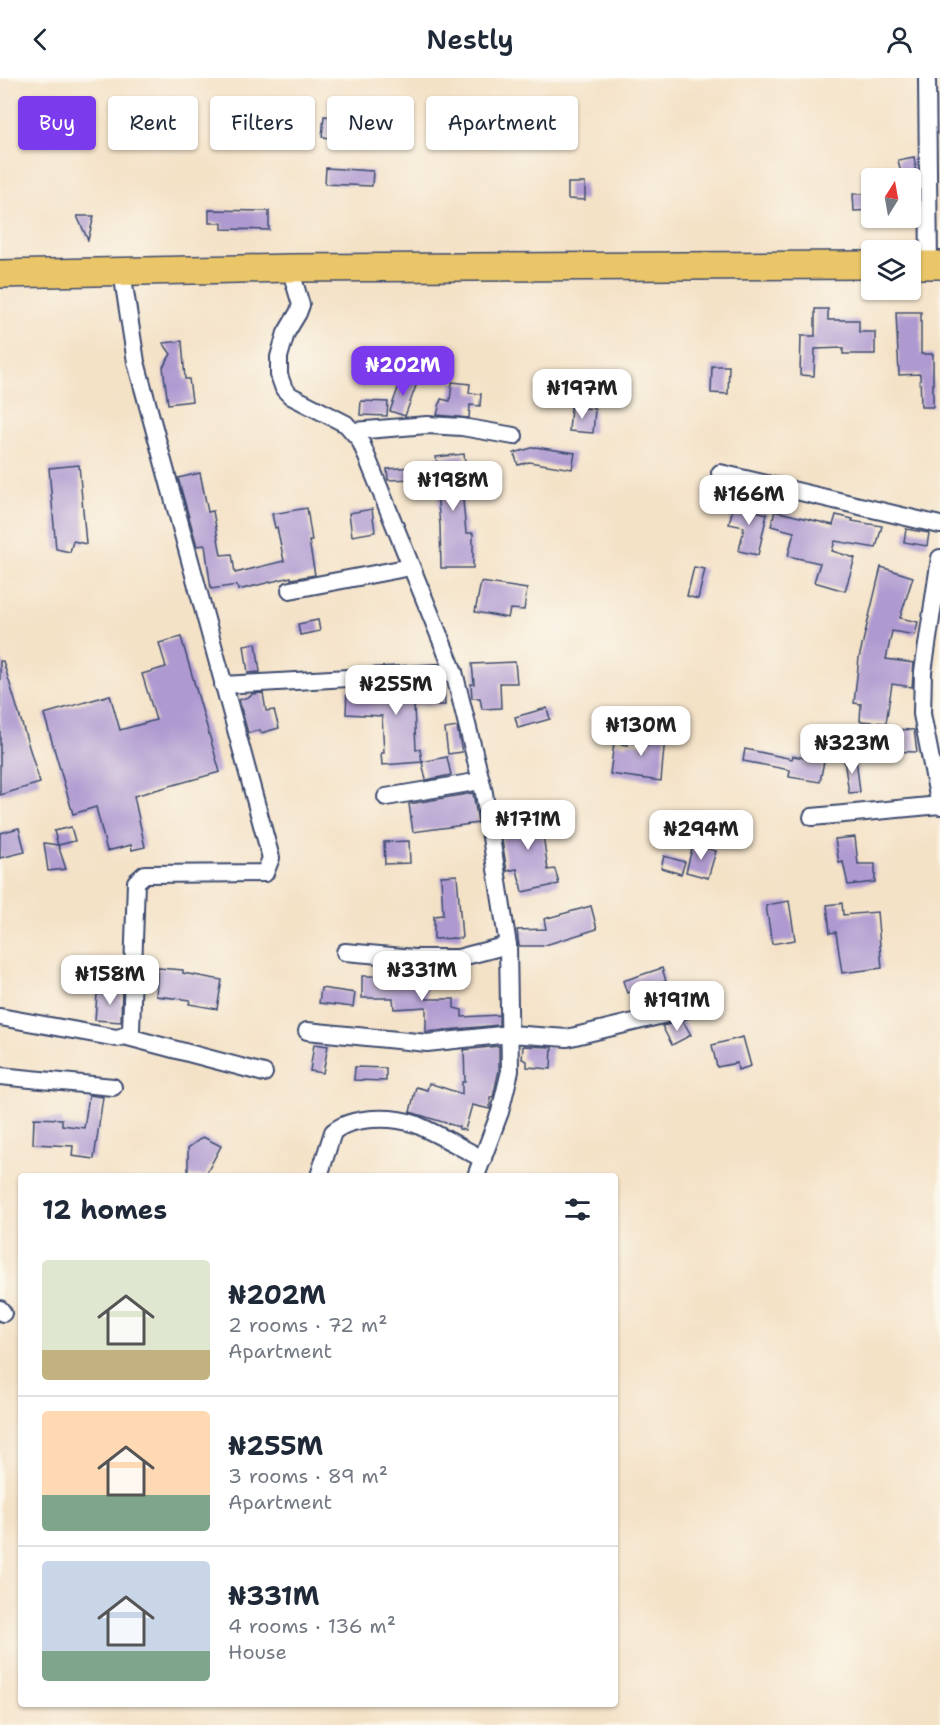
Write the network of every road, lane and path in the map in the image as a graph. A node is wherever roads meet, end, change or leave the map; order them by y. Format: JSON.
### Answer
{"nodes":[{"id":1,"x":927,"y":78,"type":"edge"},
{"id":2,"x":861,"y":265,"type":"edge"},
{"id":3,"x":927,"y":265,"type":"edge"},
{"id":4,"x":290,"y":268,"type":"junction"},
{"id":5,"x":122,"y":273,"type":"junction"},
{"id":6,"x":0,"y":274,"type":"edge"},
{"id":7,"x":354,"y":431,"type":"junction"},
{"id":8,"x":514,"y":436,"type":"dead end"},
{"id":9,"x":720,"y":473,"type":"dead end"},
{"id":10,"x":940,"y":525,"type":"edge"},
{"id":11,"x":940,"y":558,"type":"edge"},
{"id":12,"x":411,"y":567,"type":"junction"},
{"id":13,"x":290,"y":590,"type":"dead end"},
{"id":14,"x":454,"y":672,"type":"junction"},
{"id":15,"x":223,"y":685,"type":"junction"},
{"id":16,"x":481,"y":781,"type":"junction"},
{"id":17,"x":386,"y":797,"type":"dead end"},
{"id":18,"x":940,"y":806,"type":"edge"},
{"id":19,"x":812,"y":817,"type":"dead end"},
{"id":20,"x":508,"y":945,"type":"junction"},
{"id":21,"x":345,"y":952,"type":"dead end"},
{"id":22,"x":696,"y":1007,"type":"dead end"},
{"id":23,"x":0,"y":1017,"type":"edge"},
{"id":24,"x":307,"y":1031,"type":"dead end"},
{"id":25,"x":510,"y":1034,"type":"junction"},
{"id":26,"x":124,"y":1036,"type":"junction"},
{"id":27,"x":264,"y":1073,"type":"dead end"},
{"id":28,"x":0,"y":1076,"type":"edge"},
{"id":29,"x":114,"y":1087,"type":"dead end"},
{"id":30,"x":483,"y":1159,"type":"junction"},
{"id":31,"x":320,"y":1173,"type":"edge"},
{"id":32,"x":477,"y":1173,"type":"edge"}],
"edges":[{"from":1,"to":3,"type":"street"},
{"from":2,"to":4,"type":"main road"},
{"from":4,"to":5,"type":"main road"},
{"from":4,"to":7,"type":"street"},
{"from":5,"to":6,"type":"main road"},
{"from":5,"to":15,"type":"street"},
{"from":7,"to":8,"type":"street"},
{"from":7,"to":12,"type":"street"},
{"from":9,"to":10,"type":"street"},
{"from":11,"to":18,"type":"street"},
{"from":12,"to":13,"type":"street"},
{"from":12,"to":14,"type":"street"},
{"from":14,"to":15,"type":"street"},
{"from":14,"to":16,"type":"street"},
{"from":15,"to":26,"type":"street"},
{"from":16,"to":17,"type":"street"},
{"from":16,"to":20,"type":"street"},
{"from":18,"to":19,"type":"street"},
{"from":20,"to":21,"type":"street"},
{"from":20,"to":25,"type":"street"},
{"from":22,"to":25,"type":"street"},
{"from":23,"to":26,"type":"street"},
{"from":24,"to":25,"type":"street"},
{"from":25,"to":30,"type":"street"},
{"from":26,"to":27,"type":"street"},
{"from":28,"to":29,"type":"street"},
{"from":30,"to":31,"type":"street"},
{"from":30,"to":32,"type":"street"}]}
